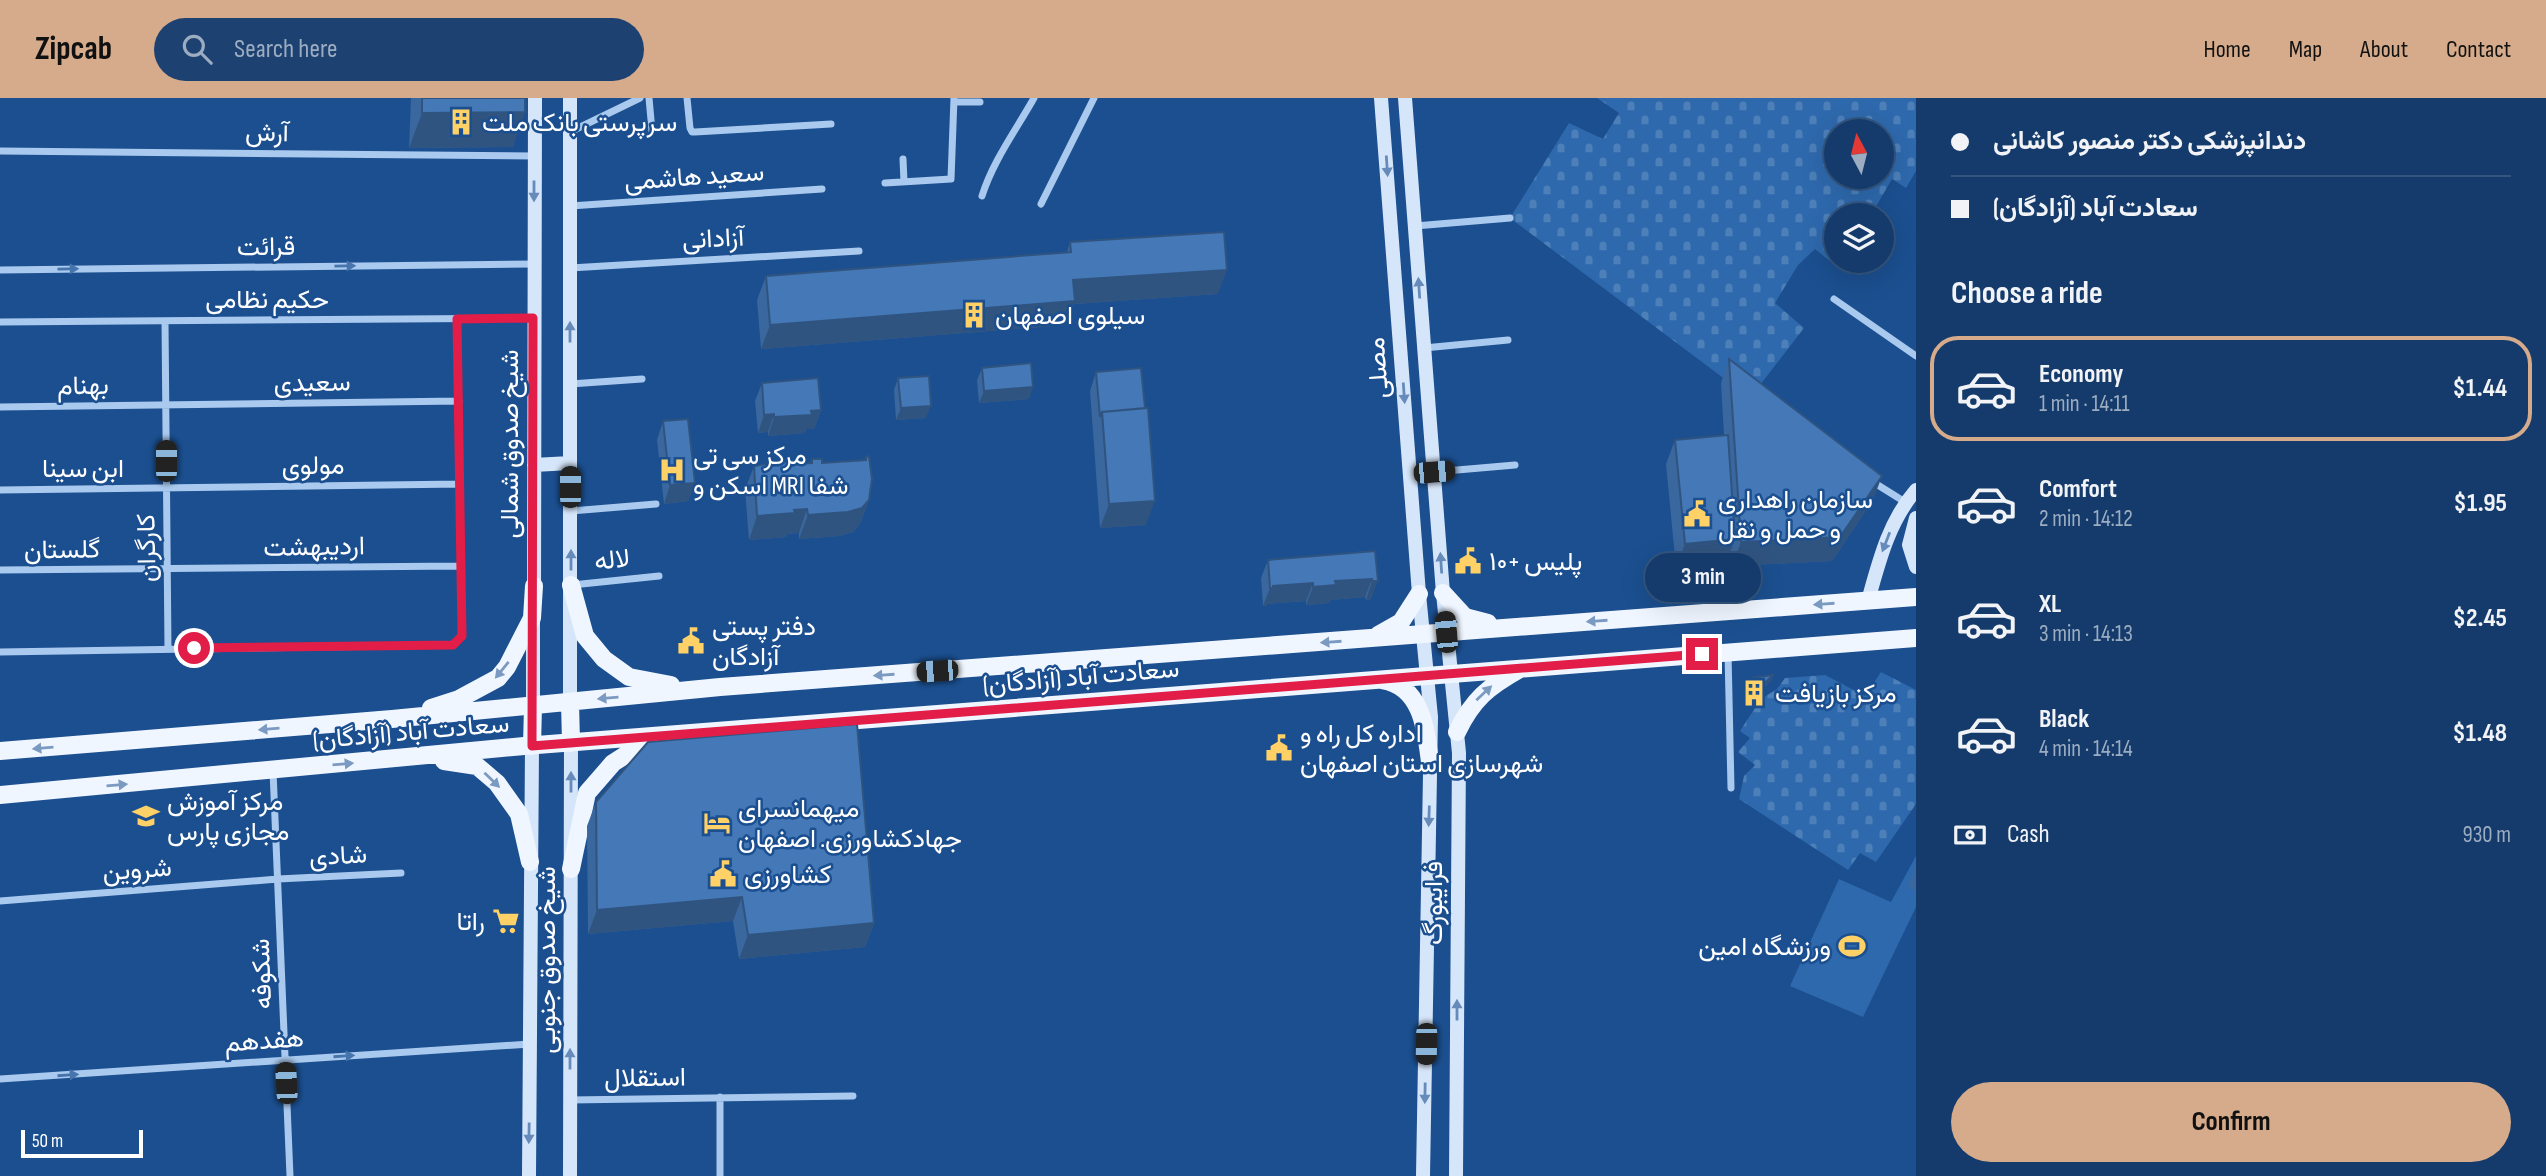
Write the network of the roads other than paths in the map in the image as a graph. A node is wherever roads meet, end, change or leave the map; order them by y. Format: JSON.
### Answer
{"nodes":[{"id":1,"x":535,"y":98,"type":"edge"},
{"id":2,"x":570,"y":98,"type":"edge"},
{"id":3,"x":640,"y":98,"type":"edge"},
{"id":4,"x":649,"y":98,"type":"edge"},
{"id":5,"x":687,"y":98,"type":"edge"},
{"id":6,"x":1034,"y":98,"type":"edge"},
{"id":7,"x":1094,"y":98,"type":"edge"},
{"id":8,"x":1381,"y":98,"type":"edge"},
{"id":9,"x":1405,"y":98,"type":"edge"},
{"id":10,"x":954,"y":100,"type":"edge"},
{"id":11,"x":980,"y":102,"type":"dead end"},
{"id":12,"x":831,"y":124,"type":"dead end"},
{"id":13,"x":652,"y":131,"type":"dead end"},
{"id":14,"x":570,"y":132,"type":"junction"},
{"id":15,"x":0,"y":151,"type":"edge"},
{"id":16,"x":534,"y":156,"type":"junction"},
{"id":17,"x":903,"y":159,"type":"dead end"},
{"id":18,"x":904,"y":182,"type":"junction"},
{"id":19,"x":885,"y":183,"type":"dead end"},
{"id":20,"x":822,"y":189,"type":"dead end"},
{"id":21,"x":982,"y":196,"type":"dead end"},
{"id":22,"x":1041,"y":204,"type":"dead end"},
{"id":23,"x":570,"y":205,"type":"junction"},
{"id":24,"x":1510,"y":218,"type":"dead end"},
{"id":25,"x":1415,"y":226,"type":"junction"},
{"id":26,"x":859,"y":251,"type":"dead end"},
{"id":27,"x":533,"y":264,"type":"junction"},
{"id":28,"x":570,"y":268,"type":"junction"},
{"id":29,"x":0,"y":270,"type":"edge"},
{"id":30,"x":1834,"y":299,"type":"dead end"},
{"id":31,"x":533,"y":318,"type":"junction"},
{"id":32,"x":457,"y":319,"type":"junction"},
{"id":33,"x":165,"y":321,"type":"junction"},
{"id":34,"x":0,"y":322,"type":"edge"},
{"id":35,"x":1422,"y":322,"type":"junction"},
{"id":36,"x":1398,"y":324,"type":"junction"},
{"id":37,"x":1508,"y":340,"type":"dead end"},
{"id":38,"x":1424,"y":348,"type":"junction"},
{"id":39,"x":1916,"y":356,"type":"edge"},
{"id":40,"x":642,"y":379,"type":"dead end"},
{"id":41,"x":570,"y":384,"type":"junction"},
{"id":42,"x":459,"y":401,"type":"junction"},
{"id":43,"x":166,"y":405,"type":"junction"},
{"id":44,"x":0,"y":407,"type":"edge"},
{"id":45,"x":570,"y":464,"type":"junction"},
{"id":46,"x":534,"y":465,"type":"junction"},
{"id":47,"x":1515,"y":465,"type":"dead end"},
{"id":48,"x":1434,"y":472,"type":"junction"},
{"id":49,"x":1865,"y":476,"type":"edge"},
{"id":50,"x":460,"y":484,"type":"junction"},
{"id":51,"x":166,"y":488,"type":"junction"},
{"id":52,"x":0,"y":490,"type":"edge"},
{"id":53,"x":1916,"y":490,"type":"edge"},
{"id":54,"x":1905,"y":502,"type":"junction"},
{"id":55,"x":656,"y":504,"type":"dead end"},
{"id":56,"x":570,"y":511,"type":"junction"},
{"id":57,"x":1916,"y":518,"type":"edge"},
{"id":58,"x":461,"y":566,"type":"junction"},
{"id":59,"x":1916,"y":566,"type":"edge"},
{"id":60,"x":167,"y":569,"type":"junction"},
{"id":61,"x":0,"y":570,"type":"edge"},
{"id":62,"x":659,"y":576,"type":"dead end"},
{"id":63,"x":571,"y":585,"type":"junction"},
{"id":64,"x":534,"y":586,"type":"junction"},
{"id":65,"x":1443,"y":593,"type":"junction"},
{"id":66,"x":1419,"y":594,"type":"junction"},
{"id":67,"x":1916,"y":597,"type":"edge"},
{"id":68,"x":1868,"y":601,"type":"junction"},
{"id":69,"x":1508,"y":627,"type":"junction"},
{"id":70,"x":1446,"y":632,"type":"junction"},
{"id":71,"x":1423,"y":634,"type":"junction"},
{"id":72,"x":1916,"y":638,"type":"edge"},
{"id":73,"x":1372,"y":639,"type":"junction"},
{"id":74,"x":168,"y":649,"type":"junction"},
{"id":75,"x":0,"y":652,"type":"edge"},
{"id":76,"x":1728,"y":652,"type":"junction"},
{"id":77,"x":1524,"y":667,"type":"junction"},
{"id":78,"x":1452,"y":672,"type":"junction"},
{"id":79,"x":1428,"y":674,"type":"junction"},
{"id":80,"x":1372,"y":679,"type":"junction"},
{"id":81,"x":719,"y":687,"type":"junction"},
{"id":82,"x":570,"y":702,"type":"junction"},
{"id":83,"x":533,"y":706,"type":"junction"},
{"id":84,"x":392,"y":719,"type":"junction"},
{"id":85,"x":1457,"y":732,"type":"junction"},
{"id":86,"x":653,"y":737,"type":"junction"},
{"id":87,"x":571,"y":743,"type":"junction"},
{"id":88,"x":532,"y":746,"type":"junction"},
{"id":89,"x":0,"y":751,"type":"edge"},
{"id":90,"x":405,"y":758,"type":"junction"},
{"id":91,"x":1430,"y":762,"type":"junction"},
{"id":92,"x":273,"y":770,"type":"junction"},
{"id":93,"x":1731,"y":788,"type":"dead end"},
{"id":94,"x":0,"y":795,"type":"edge"},
{"id":95,"x":530,"y":862,"type":"junction"},
{"id":96,"x":570,"y":869,"type":"junction"},
{"id":97,"x":401,"y":873,"type":"dead end"},
{"id":98,"x":278,"y":879,"type":"junction"},
{"id":99,"x":0,"y":901,"type":"edge"},
{"id":100,"x":531,"y":1044,"type":"junction"},
{"id":101,"x":285,"y":1060,"type":"junction"},
{"id":102,"x":0,"y":1079,"type":"edge"},
{"id":103,"x":853,"y":1096,"type":"dead end"},
{"id":104,"x":720,"y":1097,"type":"junction"},
{"id":105,"x":570,"y":1100,"type":"junction"},
{"id":106,"x":290,"y":1176,"type":"edge"},
{"id":107,"x":529,"y":1176,"type":"edge"},
{"id":108,"x":570,"y":1176,"type":"edge"},
{"id":109,"x":720,"y":1176,"type":"edge"},
{"id":110,"x":1423,"y":1176,"type":"edge"},
{"id":111,"x":1456,"y":1176,"type":"edge"}],
"edges":[{"from":1,"to":16,"type":"main road","name":"شیخ صدوق شمالی"},
{"from":2,"to":14,"type":"main road"},
{"from":3,"to":14,"type":"street"},
{"from":4,"to":13,"type":"street"},
{"from":5,"to":12,"type":"street"},
{"from":6,"to":21,"type":"street"},
{"from":7,"to":22,"type":"street"},
{"from":8,"to":36,"type":"main road","name":"مصلی","one_way":true},
{"from":9,"to":25,"type":"main road","name":"مصلی"},
{"from":10,"to":11,"type":"street"},
{"from":10,"to":18,"type":"street"},
{"from":14,"to":23,"type":"main road"},
{"from":15,"to":16,"type":"street","name":"آرش"},
{"from":16,"to":27,"type":"main road","name":"شیخ صدوق شمالی","one_way":true},
{"from":17,"to":18,"type":"street"},
{"from":18,"to":19,"type":"street"},
{"from":20,"to":23,"type":"street","name":"سعید هاشمی"},
{"from":23,"to":28,"type":"main road"},
{"from":24,"to":25,"type":"street"},
{"from":35,"to":25,"type":"main road","name":"مصلی","one_way":true},
{"from":26,"to":28,"type":"street","name":"آزادانی"},
{"from":29,"to":27,"type":"street","name":"قرائت","one_way":true},
{"from":27,"to":31,"type":"main road","name":"شیخ صدوق شمالی"},
{"from":41,"to":28,"type":"main road","one_way":true},
{"from":30,"to":39,"type":"street"},
{"from":31,"to":32,"type":"street","name":"حکیم نظامی"},
{"from":31,"to":46,"type":"main road","name":"شیخ صدوق شمالی"},
{"from":32,"to":33,"type":"street","name":"حکیم نظامی"},
{"from":32,"to":42,"type":"street"},
{"from":33,"to":34,"type":"street","name":"حکیم نظامی"},
{"from":33,"to":43,"type":"street","name":"کارگران"},
{"from":35,"to":36,"type":"main road"},
{"from":35,"to":38,"type":"main road","name":"مصلی"},
{"from":36,"to":66,"type":"main road","name":"مصلی","one_way":true},
{"from":37,"to":38,"type":"street"},
{"from":38,"to":48,"type":"main road","name":"مصلی"},
{"from":40,"to":41,"type":"street"},
{"from":41,"to":45,"type":"main road"},
{"from":42,"to":43,"type":"street","name":"سعیدی"},
{"from":42,"to":50,"type":"street"},
{"from":43,"to":44,"type":"street","name":"بهنام"},
{"from":43,"to":51,"type":"street","name":"کارگران"},
{"from":45,"to":46,"type":"main road"},
{"from":45,"to":56,"type":"main road"},
{"from":46,"to":64,"type":"main road","name":"شیخ صدوق شمالی"},
{"from":47,"to":48,"type":"street"},
{"from":65,"to":48,"type":"main road","name":"مصلی","one_way":true},
{"from":49,"to":54,"type":"street"},
{"from":50,"to":51,"type":"street","name":"مولوی"},
{"from":50,"to":58,"type":"street"},
{"from":51,"to":52,"type":"street","name":"ابن سینا"},
{"from":51,"to":60,"type":"street","name":"کارگران"},
{"from":53,"to":54,"type":"main road"},
{"from":54,"to":68,"type":"main road","one_way":true},
{"from":55,"to":56,"type":"street"},
{"from":63,"to":56,"type":"main road","one_way":true},
{"from":57,"to":59,"type":"main road"},
{"from":58,"to":60,"type":"street","name":"اردیبهشت"},
{"from":58,"to":74,"type":"street"},
{"from":60,"to":61,"type":"street","name":"گلستان"},
{"from":60,"to":74,"type":"street","name":"کارگران"},
{"from":62,"to":63,"type":"street","name":"لاله"},
{"from":63,"to":81,"type":"main road"},
{"from":63,"to":82,"type":"main road"},
{"from":64,"to":83,"type":"main road","name":"شیخ صدوق شمالی"},
{"from":64,"to":84,"type":"main road","one_way":true},
{"from":65,"to":69,"type":"main road"},
{"from":65,"to":70,"type":"main road","name":"مصلی"},
{"from":66,"to":71,"type":"main road","name":"مصلی"},
{"from":66,"to":73,"type":"main road"},
{"from":67,"to":68,"type":"main road","name":"سعادت آباد (آزادگان)"},
{"from":68,"to":69,"type":"main road","name":"سعادت آباد (آزادگان)","one_way":true},
{"from":69,"to":70,"type":"main road","name":"سعادت آباد (آزادگان)"},
{"from":70,"to":71,"type":"main road","name":"سعادت آباد (آزادگان)"},
{"from":70,"to":78,"type":"main road","name":"فرایبورگ"},
{"from":71,"to":73,"type":"main road","name":"سعادت آباد (آزادگان)"},
{"from":71,"to":79,"type":"main road","name":"فرایبورگ"},
{"from":72,"to":76,"type":"main road","name":"سعادت آباد (آزادگان)"},
{"from":73,"to":81,"type":"main road","name":"سعادت آباد (آزادگان)","one_way":true},
{"from":74,"to":75,"type":"street"},
{"from":76,"to":77,"type":"main road","name":"سعادت آباد (آزادگان)"},
{"from":76,"to":93,"type":"street"},
{"from":77,"to":78,"type":"main road","name":"سعادت آباد (آزادگان)"},
{"from":85,"to":77,"type":"main road","one_way":true},
{"from":78,"to":79,"type":"main road","name":"سعادت آباد (آزادگان)"},
{"from":78,"to":85,"type":"main road","name":"فرایبورگ"},
{"from":79,"to":80,"type":"main road","name":"سعادت آباد (آزادگان)"},
{"from":79,"to":91,"type":"main road","name":"فرایبورگ"},
{"from":80,"to":86,"type":"main road","name":"سعادت آباد (آزادگان)"},
{"from":80,"to":91,"type":"main road"},
{"from":81,"to":82,"type":"main road","name":"سعادت آباد (آزادگان)","one_way":true},
{"from":82,"to":83,"type":"main road","name":"سعادت آباد (آزادگان)"},
{"from":82,"to":87,"type":"main road"},
{"from":83,"to":84,"type":"main road","name":"سعادت آباد (آزادگان)"},
{"from":83,"to":88,"type":"main road"},
{"from":84,"to":89,"type":"main road","name":"سعادت آباد (آزادگان)","one_way":true},
{"from":111,"to":85,"type":"main road","name":"فرایبورگ","one_way":true},
{"from":86,"to":87,"type":"main road","name":"سعادت آباد (آزادگان)"},
{"from":86,"to":96,"type":"main road"},
{"from":87,"to":88,"type":"main road","name":"سعادت آباد (آزادگان)"},
{"from":96,"to":87,"type":"main road","name":"شیخ صدوق جنوبی","one_way":true},
{"from":88,"to":90,"type":"main road","name":"سعادت آباد (آزادگان)"},
{"from":88,"to":95,"type":"main road","name":"شیخ صدوق جنوبی"},
{"from":92,"to":90,"type":"main road","name":"سعادت آباد (آزادگان)","one_way":true},
{"from":90,"to":95,"type":"main road","one_way":true},
{"from":91,"to":110,"type":"main road","name":"فرایبورگ","one_way":true},
{"from":94,"to":92,"type":"main road","name":"سعادت آباد (آزادگان)","one_way":true},
{"from":92,"to":98,"type":"street","name":"شکوفه"},
{"from":95,"to":100,"type":"main road","name":"شیخ صدوق جنوبی"},
{"from":105,"to":96,"type":"main road","name":"شیخ صدوق جنوبی","one_way":true},
{"from":97,"to":98,"type":"street","name":"شادی"},
{"from":98,"to":99,"type":"street","name":"شروین"},
{"from":98,"to":101,"type":"street","name":"شکوفه"},
{"from":101,"to":100,"type":"street","name":"هفدهم","one_way":true},
{"from":100,"to":107,"type":"main road","name":"شیخ صدوق جنوبی","one_way":true},
{"from":102,"to":101,"type":"street","name":"هفدهم","one_way":true},
{"from":101,"to":106,"type":"street","name":"شکوفه"},
{"from":103,"to":104,"type":"street","name":"استقلال"},
{"from":104,"to":105,"type":"street","name":"استقلال"},
{"from":104,"to":109,"type":"street","name":"استقلال"},
{"from":105,"to":108,"type":"main road","name":"شیخ صدوق جنوبی"}]}
